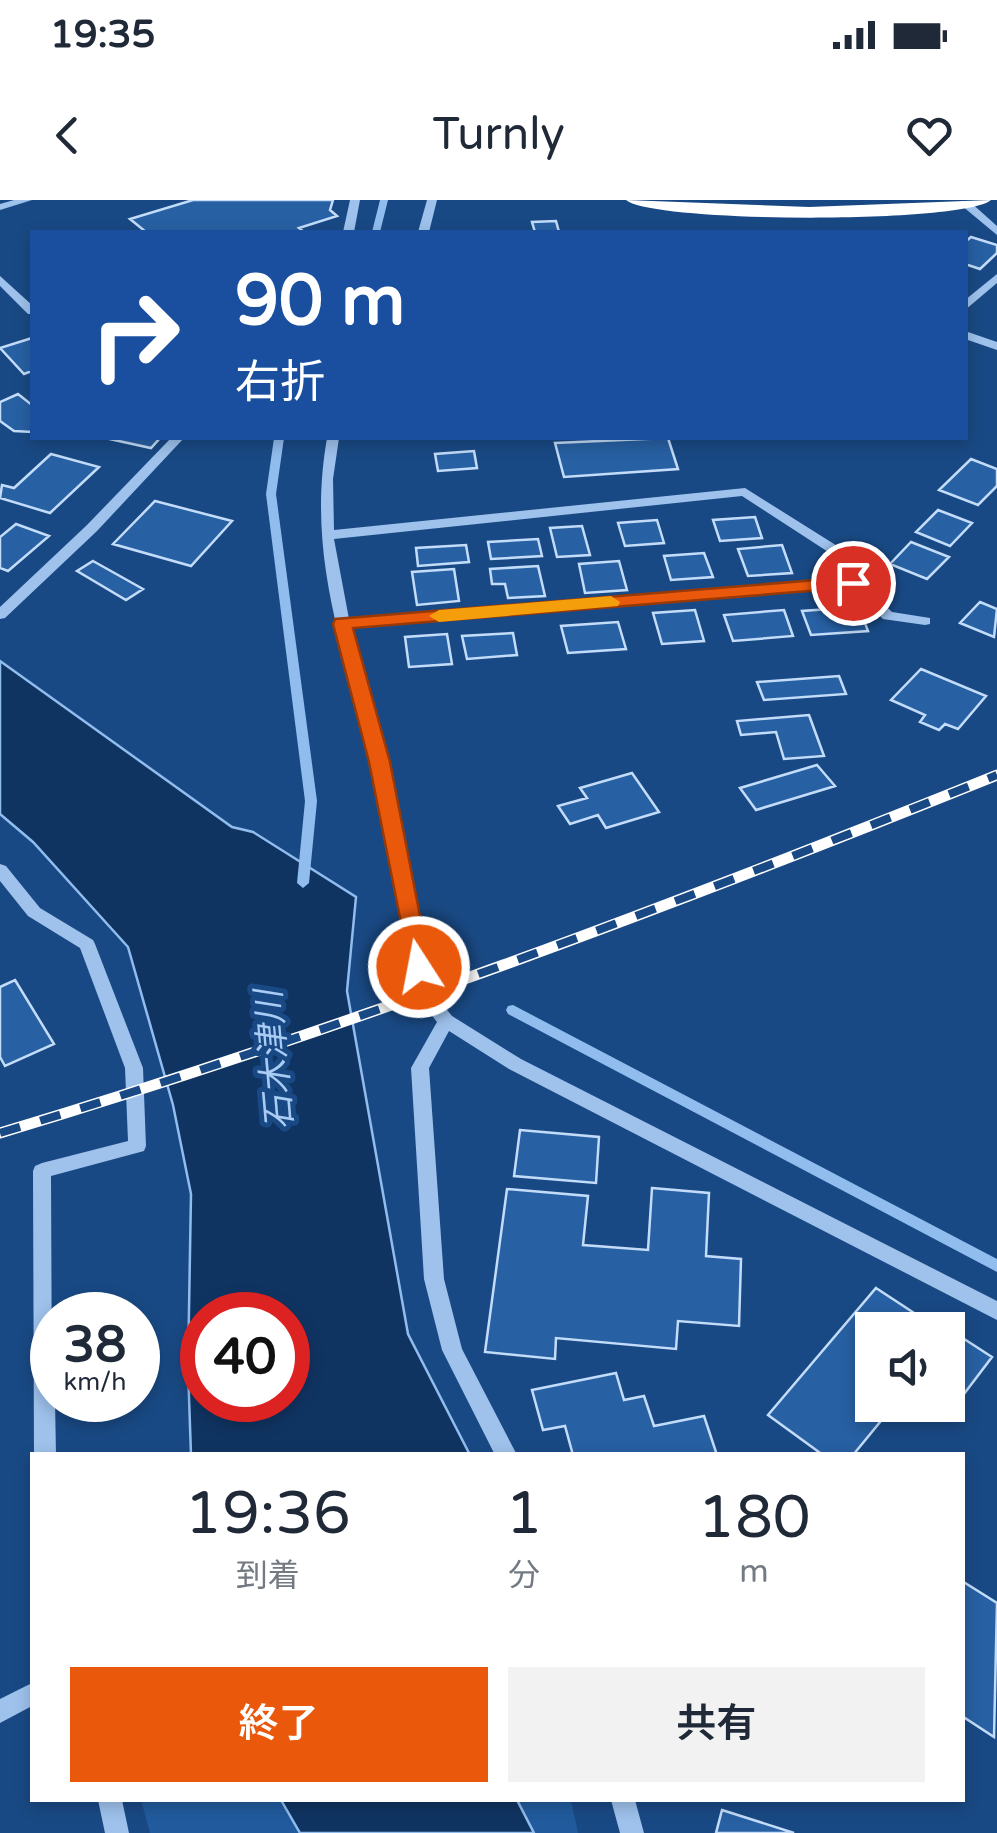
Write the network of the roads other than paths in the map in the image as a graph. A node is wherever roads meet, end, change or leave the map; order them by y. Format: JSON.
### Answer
{"nodes":[{"id":1,"x":28,"y":200,"type":"edge"},
{"id":2,"x":355,"y":200,"type":"edge"},
{"id":3,"x":432,"y":200,"type":"edge"},
{"id":4,"x":635,"y":200,"type":"edge"},
{"id":5,"x":974,"y":201,"type":"edge"},
{"id":6,"x":0,"y":208,"type":"edge"},
{"id":7,"x":348,"y":230,"type":"edge"},
{"id":8,"x":423,"y":230,"type":"edge"},
{"id":9,"x":997,"y":232,"type":"edge"},
{"id":10,"x":997,"y":278,"type":"edge"},
{"id":11,"x":0,"y":279,"type":"edge"},
{"id":12,"x":968,"y":303,"type":"edge"},
{"id":13,"x":30,"y":309,"type":"edge"},
{"id":14,"x":968,"y":336,"type":"edge"},
{"id":15,"x":997,"y":346,"type":"edge"},
{"id":16,"x":176,"y":440,"type":"edge"},
{"id":17,"x":333,"y":440,"type":"edge"},
{"id":18,"x":328,"y":535,"type":"junction"},
{"id":19,"x":853,"y":583,"type":"junction"},
{"id":20,"x":0,"y":614,"type":"edge"},
{"id":21,"x":925,"y":621,"type":"dead end"},
{"id":22,"x":342,"y":624,"type":"junction"},
{"id":23,"x":0,"y":870,"type":"edge"},
{"id":24,"x":446,"y":1022,"type":"junction"},
{"id":25,"x":997,"y":1311,"type":"edge"},
{"id":26,"x":45,"y":1452,"type":"edge"},
{"id":27,"x":504,"y":1452,"type":"edge"},
{"id":28,"x":30,"y":1695,"type":"edge"},
{"id":29,"x":0,"y":1711,"type":"edge"},
{"id":30,"x":110,"y":1802,"type":"edge"},
{"id":31,"x":624,"y":1802,"type":"edge"},
{"id":32,"x":117,"y":1833,"type":"edge"},
{"id":33,"x":632,"y":1833,"type":"edge"}],
"edges":[{"from":1,"to":6,"type":"street"},
{"from":2,"to":7,"type":"street"},
{"from":3,"to":8,"type":"street"},
{"from":4,"to":5,"type":"highway"},
{"from":5,"to":9,"type":"street"},
{"from":10,"to":12,"type":"street"},
{"from":11,"to":13,"type":"street"},
{"from":14,"to":15,"type":"street"},
{"from":16,"to":20,"type":"street"},
{"from":17,"to":18,"type":"street"},
{"from":18,"to":19,"type":"street"},
{"from":18,"to":22,"type":"street"},
{"from":19,"to":21,"type":"street"},
{"from":19,"to":22,"type":"street"},
{"from":22,"to":24,"type":"street"},
{"from":23,"to":26,"type":"street"},
{"from":24,"to":25,"type":"street"},
{"from":24,"to":27,"type":"street"},
{"from":28,"to":29,"type":"street"},
{"from":30,"to":32,"type":"street"},
{"from":31,"to":33,"type":"street"}]}
